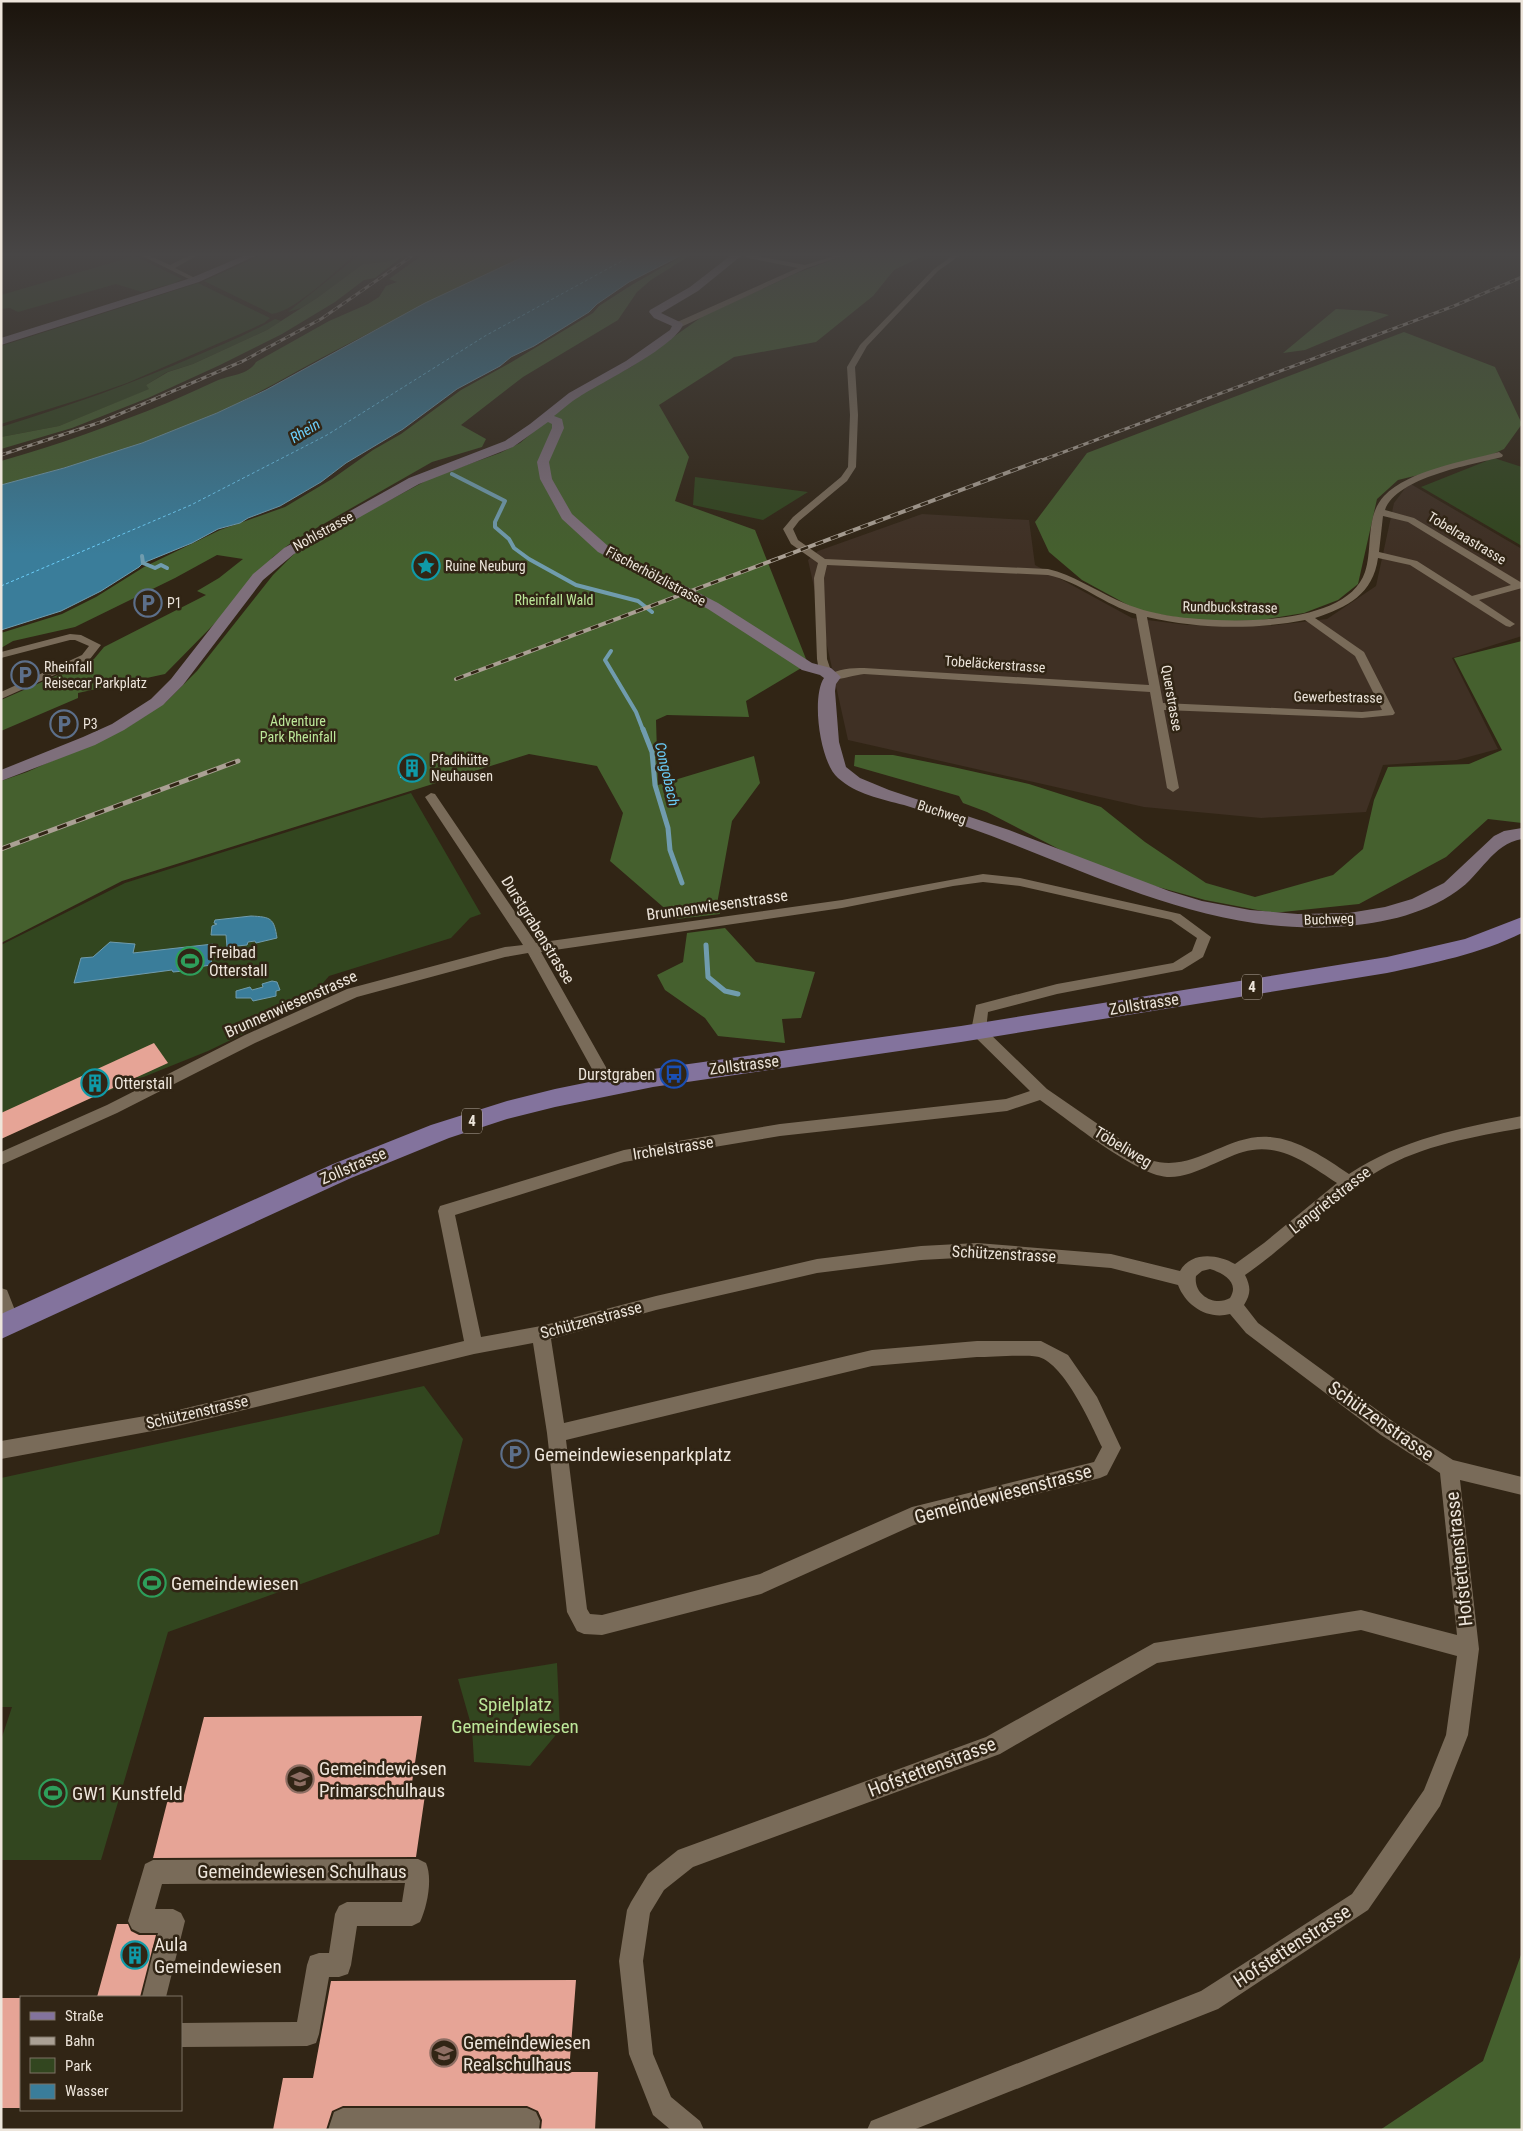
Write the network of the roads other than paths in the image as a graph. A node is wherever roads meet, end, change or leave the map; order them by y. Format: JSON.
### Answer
{"nodes":[{"id":1,"x":641,"y":355,"type":"edge"},
{"id":2,"x":858,"y":355,"type":"edge"},
{"id":3,"x":546,"y":417,"type":"junction"},
{"id":4,"x":1499,"y":456,"type":"dead end"},
{"id":5,"x":1380,"y":512,"type":"junction"},
{"id":6,"x":1374,"y":554,"type":"junction"},
{"id":7,"x":823,"y":562,"type":"junction"},
{"id":8,"x":1471,"y":599,"type":"junction"},
{"id":9,"x":1142,"y":613,"type":"junction"},
{"id":10,"x":1310,"y":618,"type":"junction"},
{"id":11,"x":1510,"y":624,"type":"dead end"},
{"id":12,"x":1,"y":656,"type":"edge"},
{"id":13,"x":829,"y":674,"type":"junction"},
{"id":14,"x":1156,"y":689,"type":"junction"},
{"id":15,"x":1,"y":696,"type":"edge"},
{"id":16,"x":1159,"y":706,"type":"junction"},
{"id":17,"x":1,"y":776,"type":"edge"},
{"id":18,"x":1173,"y":788,"type":"dead end"},
{"id":19,"x":431,"y":797,"type":"dead end"},
{"id":20,"x":1522,"y":833,"type":"edge"},
{"id":21,"x":1522,"y":924,"type":"edge"},
{"id":22,"x":532,"y":948,"type":"junction"},
{"id":23,"x":978,"y":1031,"type":"junction"},
{"id":24,"x":608,"y":1085,"type":"junction"},
{"id":25,"x":1042,"y":1093,"type":"junction"},
{"id":26,"x":1522,"y":1122,"type":"edge"},
{"id":27,"x":1,"y":1159,"type":"edge"},
{"id":28,"x":1349,"y":1182,"type":"junction"},
{"id":29,"x":1235,"y":1273,"type":"junction"},
{"id":30,"x":1186,"y":1280,"type":"junction"},
{"id":31,"x":1,"y":1295,"type":"edge"},
{"id":32,"x":1234,"y":1306,"type":"junction"},
{"id":33,"x":6,"y":1325,"type":"edge"},
{"id":34,"x":541,"y":1334,"type":"junction"},
{"id":35,"x":474,"y":1346,"type":"junction"},
{"id":36,"x":556,"y":1433,"type":"junction"},
{"id":37,"x":1,"y":1450,"type":"edge"},
{"id":38,"x":1449,"y":1468,"type":"junction"},
{"id":39,"x":1522,"y":1486,"type":"edge"},
{"id":40,"x":1469,"y":1649,"type":"junction"},
{"id":41,"x":154,"y":1996,"type":"edge"},
{"id":42,"x":182,"y":2035,"type":"edge"},
{"id":43,"x":341,"y":2130,"type":"edge"},
{"id":44,"x":526,"y":2130,"type":"edge"},
{"id":45,"x":691,"y":2130,"type":"edge"},
{"id":46,"x":880,"y":2130,"type":"edge"}],
"edges":[{"from":1,"to":3,"type":"street","name":"Nohlstrasse"},
{"from":2,"to":7,"type":"street"},
{"from":3,"to":13,"type":"street","name":"Fischerhölzlistrasse"},
{"from":3,"to":17,"type":"street","name":"Nohlstrasse"},
{"from":4,"to":5,"type":"street","name":"Rundbuckstrasse"},
{"from":5,"to":6,"type":"street","name":"Rundbuckstrasse"},
{"from":5,"to":8,"type":"street","name":"Tobelraastrasse"},
{"from":6,"to":8,"type":"street"},
{"from":6,"to":10,"type":"street","name":"Rundbuckstrasse"},
{"from":7,"to":9,"type":"street","name":"Rundbuckstrasse"},
{"from":7,"to":13,"type":"street","name":"Buchweg"},
{"from":8,"to":11,"type":"street"},
{"from":9,"to":10,"type":"street","name":"Rundbuckstrasse"},
{"from":9,"to":14,"type":"street","name":"Querstrasse"},
{"from":10,"to":16,"type":"street","name":"Gewerbestrasse"},
{"from":12,"to":15,"type":"street"},
{"from":13,"to":14,"type":"street","name":"Tobeläckerstrasse"},
{"from":13,"to":20,"type":"street","name":"Buchweg"},
{"from":14,"to":16,"type":"street","name":"Querstrasse"},
{"from":16,"to":18,"type":"street","name":"Querstrasse"},
{"from":19,"to":22,"type":"street","name":"Durstgrabenstrasse"},
{"from":21,"to":23,"type":"main road","name":"Zollstrasse","number":"4"},
{"from":22,"to":23,"type":"street","name":"Brunnenwiesenstrasse"},
{"from":22,"to":24,"type":"street","name":"Durstgrabenstrasse"},
{"from":22,"to":27,"type":"street","name":"Brunnenwiesenstrasse"},
{"from":23,"to":24,"type":"main road","name":"Zollstrasse","number":"4"},
{"from":23,"to":25,"type":"street","name":"Töbeliweg"},
{"from":24,"to":33,"type":"main road","name":"Zollstrasse","number":"4"},
{"from":25,"to":28,"type":"street","name":"Töbeliweg"},
{"from":25,"to":35,"type":"street","name":"Irchelstrasse"},
{"from":26,"to":28,"type":"street","name":"Langrietstrasse"},
{"from":28,"to":29,"type":"street","name":"Langrietstrasse"},
{"from":29,"to":30,"type":"street"},
{"from":29,"to":32,"type":"street"},
{"from":30,"to":32,"type":"street"},
{"from":30,"to":34,"type":"street","name":"Schützenstrasse"},
{"from":31,"to":33,"type":"street"},
{"from":32,"to":38,"type":"street","name":"Schützenstrasse"},
{"from":34,"to":35,"type":"street","name":"Schützenstrasse"},
{"from":34,"to":36,"type":"street"},
{"from":35,"to":37,"type":"street","name":"Schützenstrasse"},
{"from":36,"to":36,"type":"street","name":"Gemeindewiesenstrasse"},
{"from":38,"to":39,"type":"street","name":"Schützenstrasse"},
{"from":38,"to":40,"type":"street","name":"Hofstettenstrasse"},
{"from":40,"to":45,"type":"street","name":"Hofstettenstrasse"},
{"from":40,"to":46,"type":"street","name":"Hofstettenstrasse"},
{"from":41,"to":42,"type":"street","name":"Gemeindewiesen Schulhaus"},
{"from":43,"to":44,"type":"street"}]}
